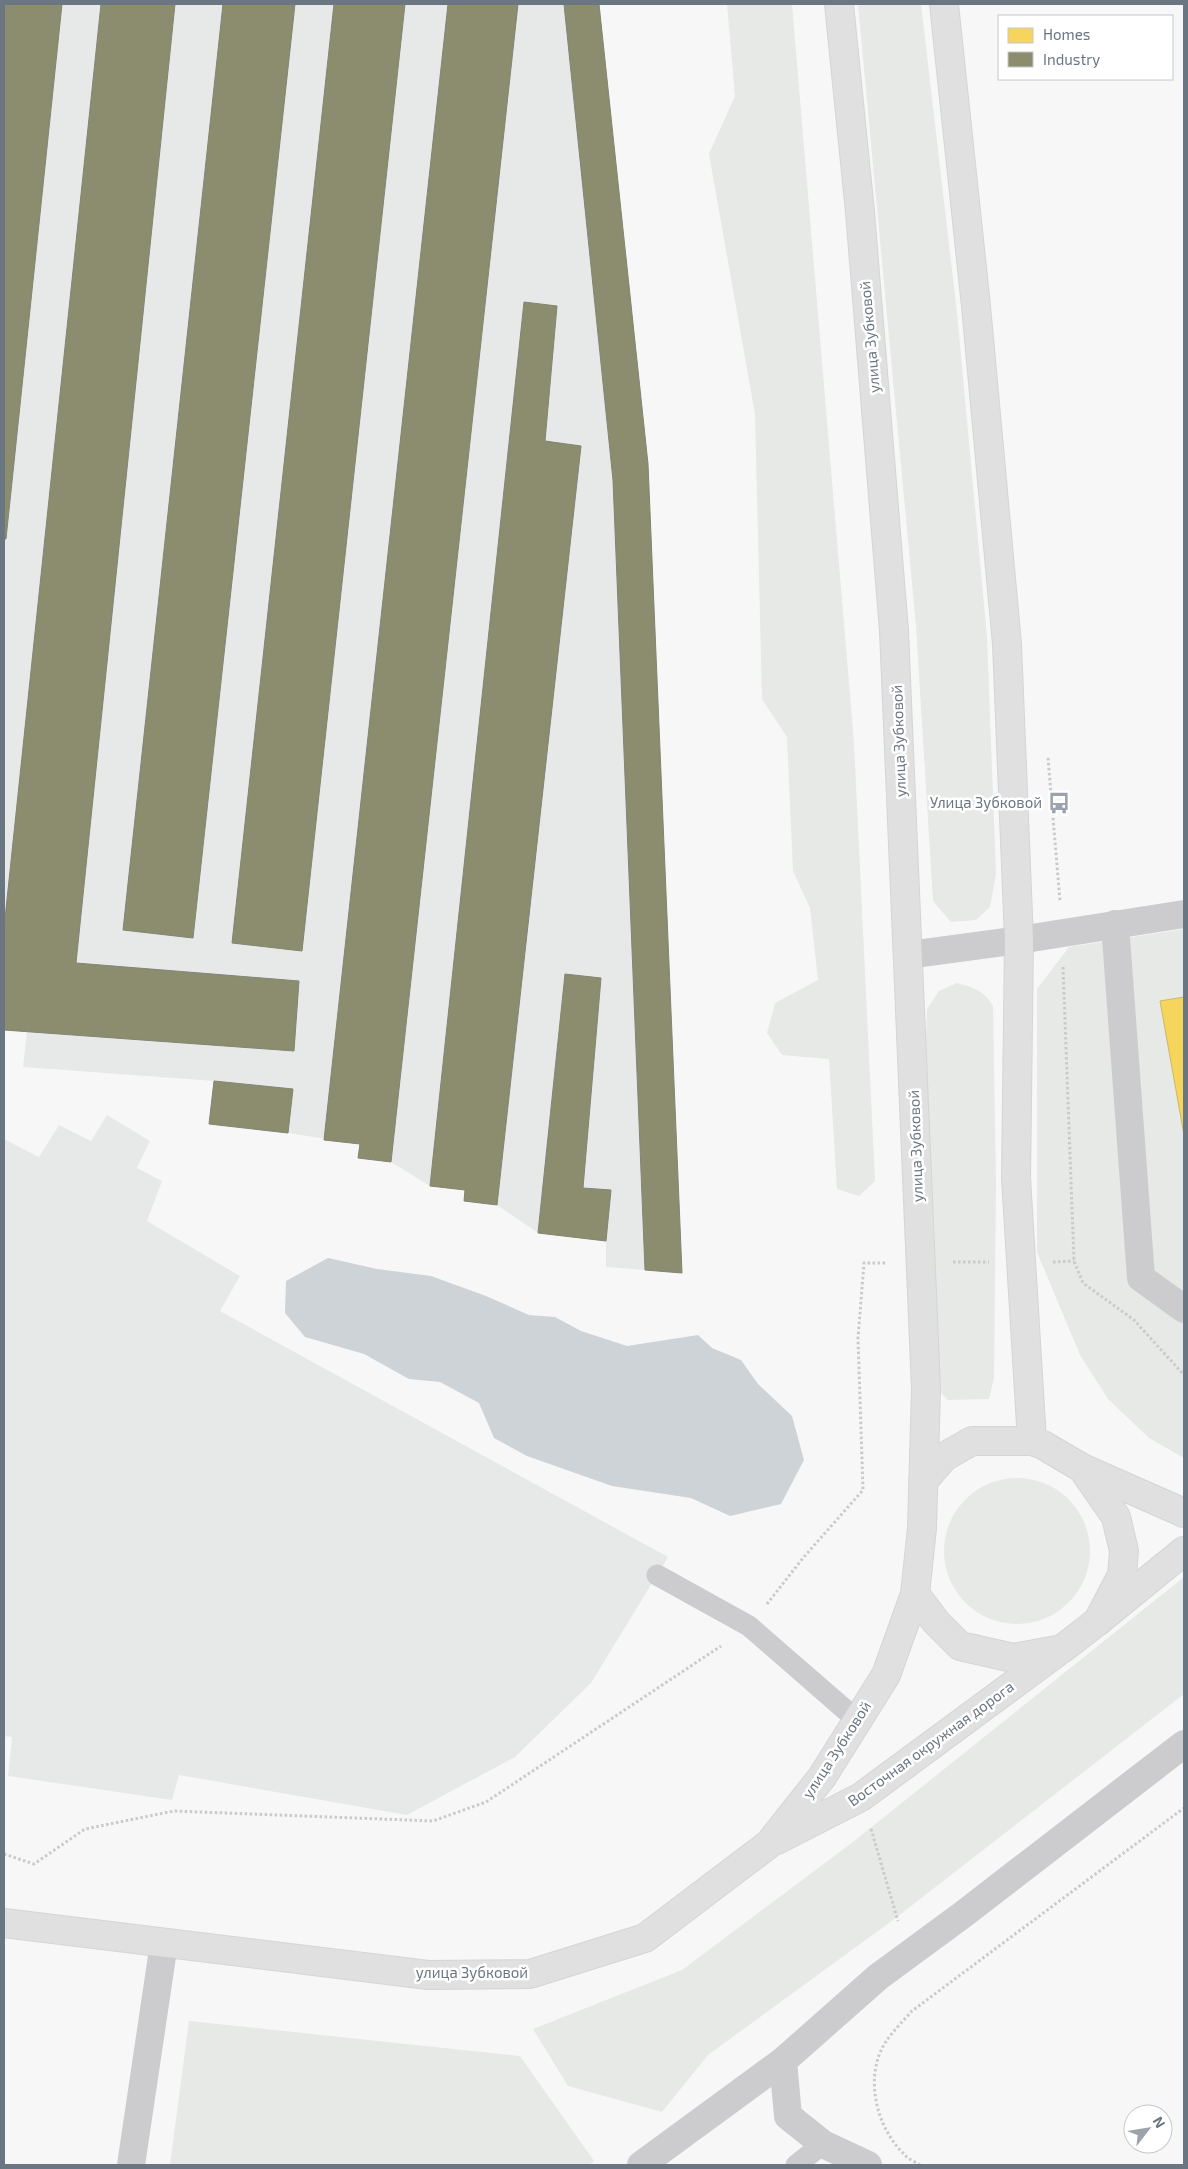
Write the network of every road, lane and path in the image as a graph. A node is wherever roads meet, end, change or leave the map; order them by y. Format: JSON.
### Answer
{"nodes":[{"id":1,"x":839,"y":4,"type":"edge"},
{"id":2,"x":944,"y":4,"type":"edge"},
{"id":3,"x":1047,"y":751,"type":"dead end"},
{"id":4,"x":1184,"y":914,"type":"edge"},
{"id":5,"x":1115,"y":924,"type":"junction"},
{"id":6,"x":1061,"y":932,"type":"junction"},
{"id":7,"x":1019,"y":940,"type":"junction"},
{"id":8,"x":908,"y":955,"type":"junction"},
{"id":9,"x":1074,"y":1261,"type":"junction"},
{"id":10,"x":1022,"y":1262,"type":"junction"},
{"id":11,"x":921,"y":1263,"type":"junction"},
{"id":12,"x":1184,"y":1310,"type":"edge"},
{"id":13,"x":1184,"y":1376,"type":"edge"},
{"id":14,"x":1032,"y":1441,"type":"junction"},
{"id":15,"x":1082,"y":1468,"type":"junction"},
{"id":16,"x":923,"y":1481,"type":"junction"},
{"id":17,"x":1184,"y":1513,"type":"edge"},
{"id":18,"x":1184,"y":1551,"type":"edge"},
{"id":19,"x":657,"y":1575,"type":"dead end"},
{"id":20,"x":914,"y":1594,"type":"junction"},
{"id":21,"x":1098,"y":1621,"type":"junction"},
{"id":22,"x":750,"y":1626,"type":"junction"},
{"id":23,"x":1062,"y":1649,"type":"junction"},
{"id":24,"x":857,"y":1720,"type":"junction"},
{"id":25,"x":1184,"y":1744,"type":"edge"},
{"id":26,"x":862,"y":1797,"type":"junction"},
{"id":27,"x":1184,"y":1808,"type":"edge"},
{"id":28,"x":769,"y":1844,"type":"junction"},
{"id":29,"x":4,"y":1854,"type":"edge"},
{"id":30,"x":4,"y":1923,"type":"edge"},
{"id":31,"x":164,"y":1943,"type":"junction"},
{"id":32,"x":908,"y":1955,"type":"junction"},
{"id":33,"x":783,"y":2061,"type":"junction"},
{"id":34,"x":823,"y":2144,"type":"junction"},
{"id":35,"x":130,"y":2165,"type":"edge"},
{"id":36,"x":641,"y":2165,"type":"edge"},
{"id":37,"x":796,"y":2165,"type":"edge"},
{"id":38,"x":868,"y":2165,"type":"edge"},
{"id":39,"x":920,"y":2165,"type":"edge"}],
"edges":[{"from":1,"to":8,"type":"main road","name":"улица Зубковой"},
{"from":2,"to":7,"type":"main road"},
{"from":3,"to":6,"type":"path"},
{"from":4,"to":5,"type":"street"},
{"from":5,"to":6,"type":"street"},
{"from":5,"to":12,"type":"street"},
{"from":6,"to":7,"type":"street"},
{"from":6,"to":9,"type":"path"},
{"from":7,"to":8,"type":"street"},
{"from":7,"to":10,"type":"main road"},
{"from":8,"to":11,"type":"main road","name":"улица Зубковой"},
{"from":9,"to":10,"type":"path"},
{"from":9,"to":13,"type":"path"},
{"from":10,"to":11,"type":"path"},
{"from":10,"to":14,"type":"main road"},
{"from":11,"to":16,"type":"main road","name":"улица Зубковой"},
{"from":11,"to":22,"type":"path"},
{"from":14,"to":15,"type":"main road"},
{"from":14,"to":16,"type":"main road"},
{"from":15,"to":17,"type":"main road"},
{"from":15,"to":21,"type":"main road"},
{"from":16,"to":20,"type":"main road","name":"улица Зубковой"},
{"from":18,"to":21,"type":"main road"},
{"from":19,"to":22,"type":"lane"},
{"from":20,"to":23,"type":"main road"},
{"from":20,"to":24,"type":"main road","name":"улица Зубковой"},
{"from":21,"to":23,"type":"main road"},
{"from":22,"to":24,"type":"lane"},
{"from":22,"to":29,"type":"path"},
{"from":23,"to":26,"type":"main road","name":"Восточная окружная дорога"},
{"from":24,"to":28,"type":"main road","name":"улица Зубковой"},
{"from":25,"to":32,"type":"street"},
{"from":26,"to":28,"type":"main road","name":"Восточная окружная дорога"},
{"from":26,"to":32,"type":"path"},
{"from":27,"to":39,"type":"path"},
{"from":28,"to":31,"type":"main road","name":"улица Зубковой"},
{"from":30,"to":31,"type":"main road"},
{"from":31,"to":35,"type":"street"},
{"from":32,"to":33,"type":"street"},
{"from":33,"to":34,"type":"street"},
{"from":33,"to":36,"type":"street"},
{"from":34,"to":37,"type":"lane"},
{"from":34,"to":38,"type":"street"}]}
